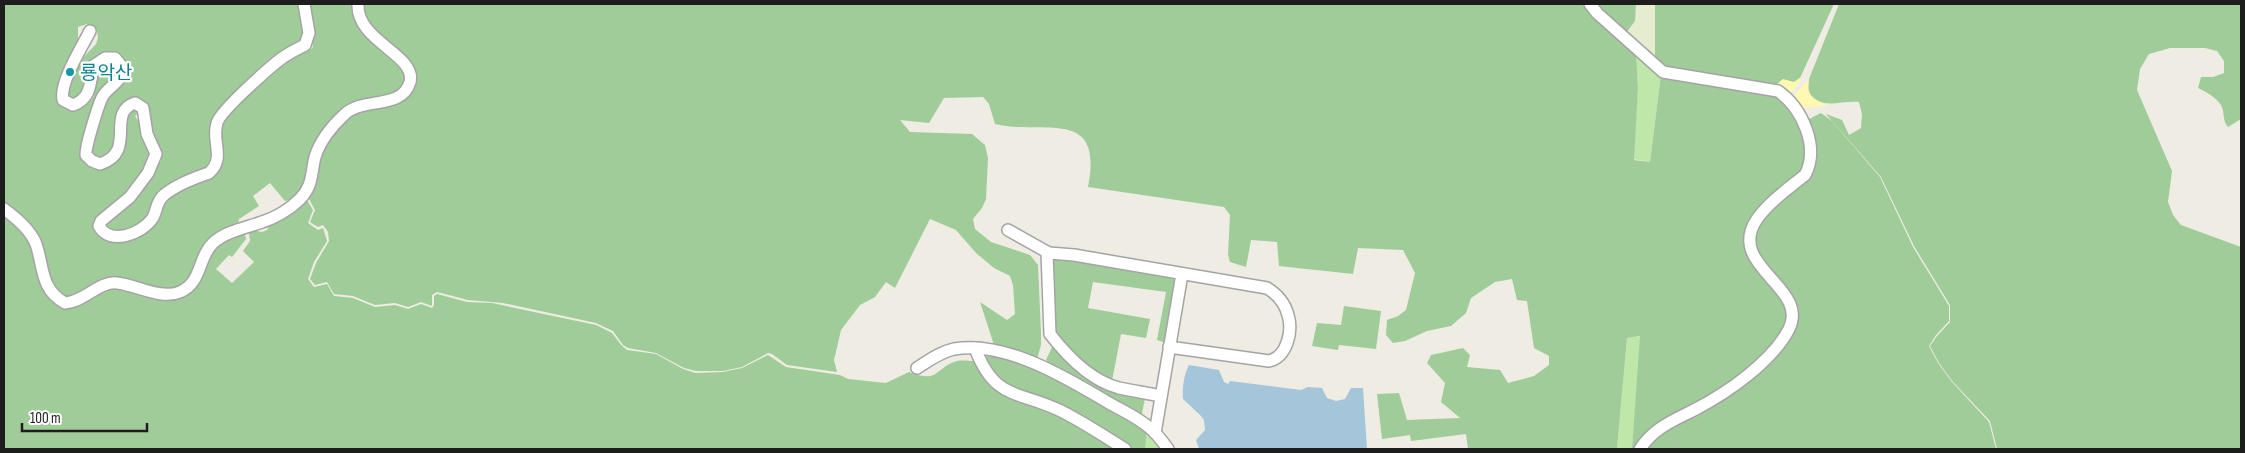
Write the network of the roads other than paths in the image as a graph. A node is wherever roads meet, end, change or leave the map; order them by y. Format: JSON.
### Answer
{"nodes":[{"id":1,"x":304,"y":4,"type":"edge"},
{"id":2,"x":358,"y":4,"type":"edge"},
{"id":3,"x":1590,"y":4,"type":"edge"},
{"id":4,"x":90,"y":31,"type":"dead end"},
{"id":5,"x":4,"y":209,"type":"edge"},
{"id":6,"x":1008,"y":230,"type":"dead end"},
{"id":7,"x":1047,"y":252,"type":"junction"},
{"id":8,"x":1182,"y":274,"type":"junction"},
{"id":9,"x":1169,"y":347,"type":"junction"},
{"id":10,"x":975,"y":348,"type":"junction"},
{"id":11,"x":917,"y":368,"type":"dead end"},
{"id":12,"x":1161,"y":396,"type":"junction"},
{"id":13,"x":1155,"y":433,"type":"junction"},
{"id":14,"x":1125,"y":449,"type":"edge"},
{"id":15,"x":1168,"y":449,"type":"edge"},
{"id":16,"x":1640,"y":449,"type":"edge"}],
"edges":[{"from":1,"to":4,"type":"street"},
{"from":2,"to":5,"type":"street"},
{"from":3,"to":16,"type":"street"},
{"from":6,"to":7,"type":"street"},
{"from":7,"to":8,"type":"street"},
{"from":7,"to":12,"type":"street"},
{"from":8,"to":9,"type":"street"},
{"from":8,"to":9,"type":"street"},
{"from":9,"to":12,"type":"street"},
{"from":10,"to":11,"type":"street"},
{"from":10,"to":13,"type":"street"},
{"from":10,"to":14,"type":"street"},
{"from":12,"to":13,"type":"street"},
{"from":13,"to":15,"type":"street"}]}
